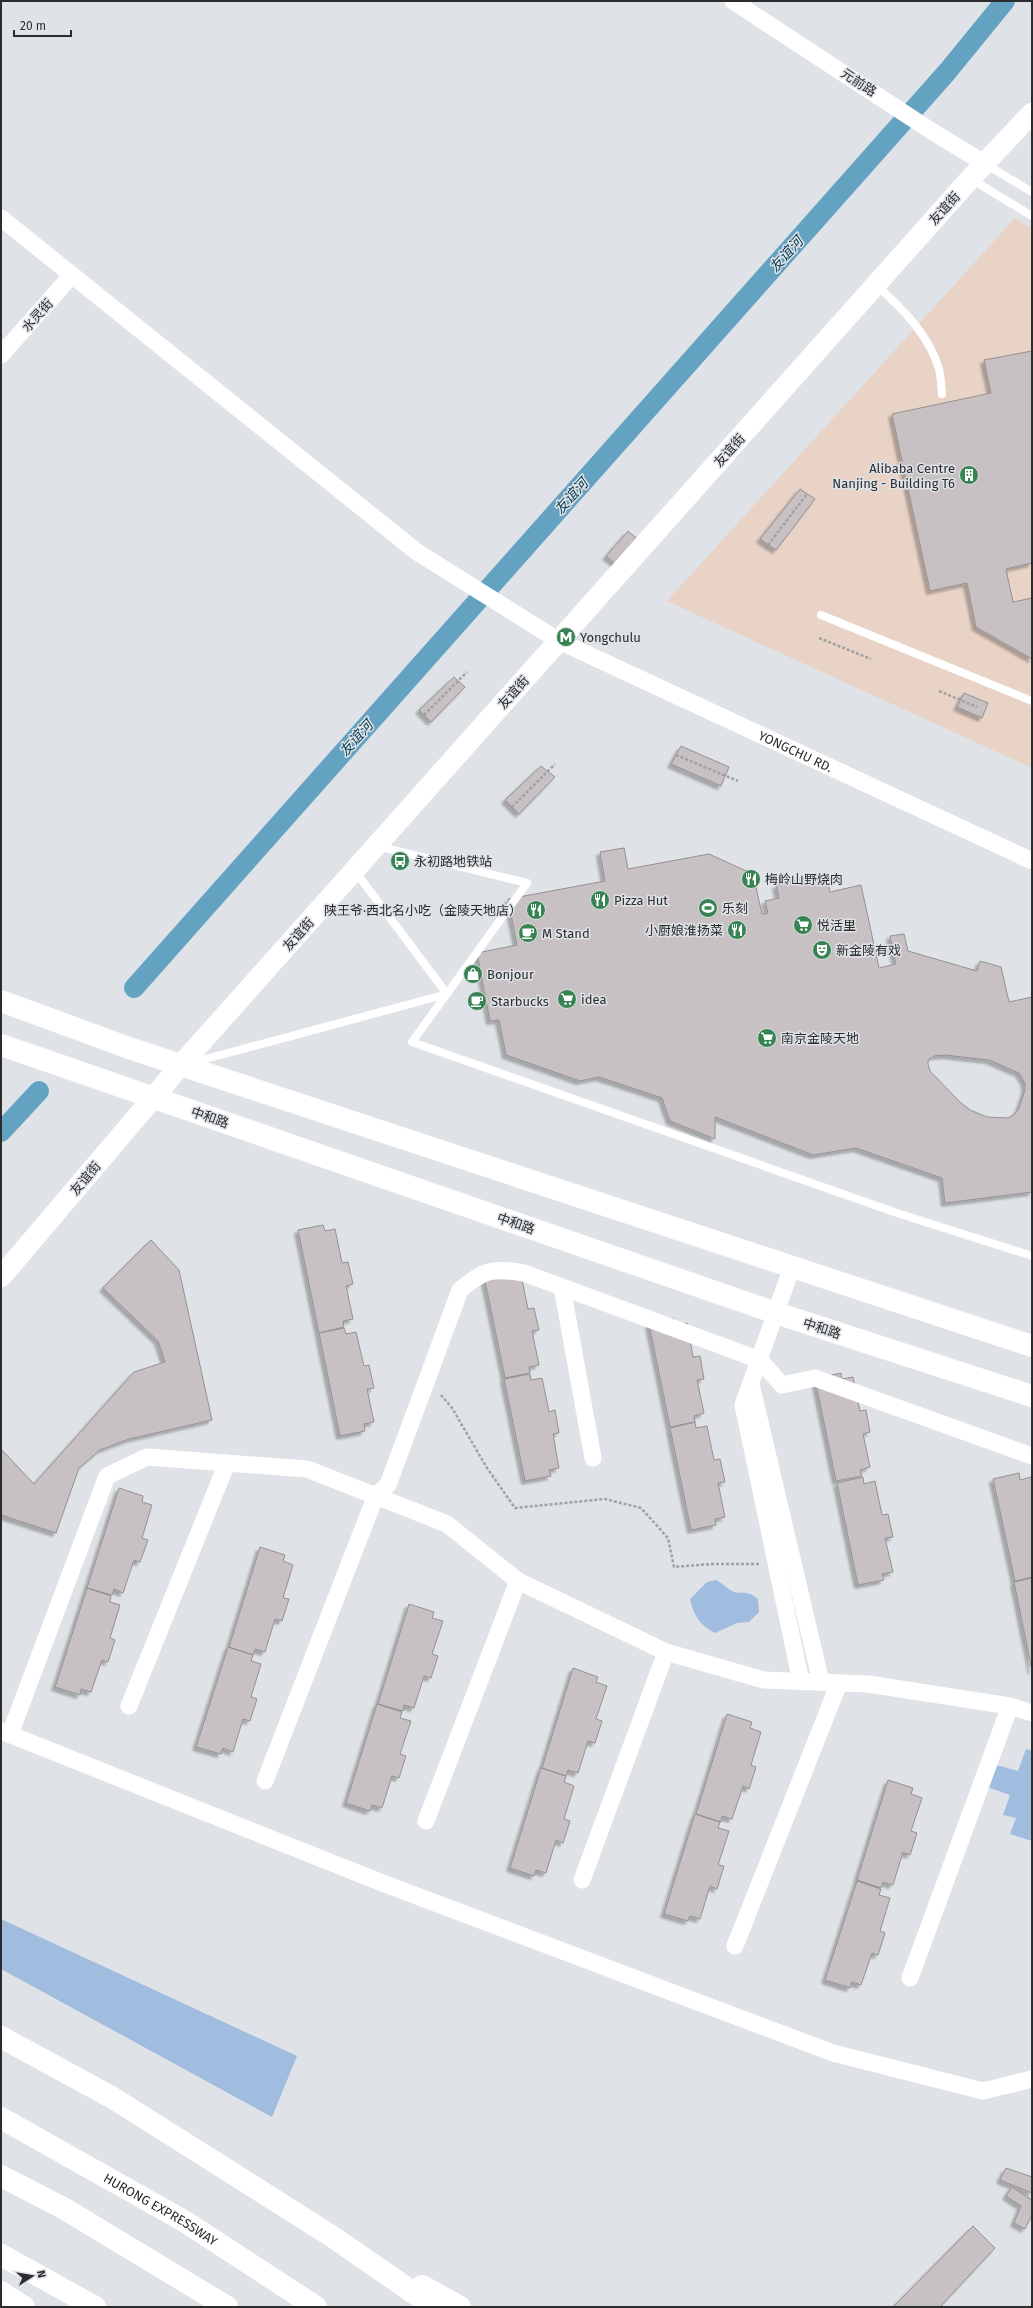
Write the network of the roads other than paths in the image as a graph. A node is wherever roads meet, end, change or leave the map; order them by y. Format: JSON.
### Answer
{"nodes":[{"id":1,"x":733,"y":1,"type":"edge"},
{"id":2,"x":1032,"y":113,"type":"edge"},
{"id":3,"x":984,"y":163,"type":"junction"},
{"id":4,"x":970,"y":179,"type":"junction"},
{"id":5,"x":1032,"y":192,"type":"edge"},
{"id":6,"x":1032,"y":216,"type":"edge"},
{"id":7,"x":1,"y":218,"type":"edge"},
{"id":8,"x":72,"y":275,"type":"junction"},
{"id":9,"x":876,"y":285,"type":"junction"},
{"id":10,"x":1,"y":355,"type":"edge"},
{"id":11,"x":942,"y":394,"type":"dead end"},
{"id":12,"x":820,"y":615,"type":"dead end"},
{"id":13,"x":559,"y":641,"type":"junction"},
{"id":14,"x":1032,"y":702,"type":"edge"},
{"id":15,"x":377,"y":846,"type":"junction"},
{"id":16,"x":1032,"y":861,"type":"edge"},
{"id":17,"x":354,"y":871,"type":"junction"},
{"id":18,"x":1,"y":1001,"type":"edge"},
{"id":19,"x":1,"y":1045,"type":"edge"},
{"id":20,"x":181,"y":1065,"type":"junction"},
{"id":21,"x":154,"y":1097,"type":"junction"},
{"id":22,"x":1032,"y":1256,"type":"edge"},
{"id":23,"x":792,"y":1267,"type":"junction"},
{"id":24,"x":1,"y":1277,"type":"edge"},
{"id":25,"x":562,"y":1287,"type":"junction"},
{"id":26,"x":776,"y":1313,"type":"junction"},
{"id":27,"x":1032,"y":1346,"type":"edge"},
{"id":28,"x":760,"y":1360,"type":"junction"},
{"id":29,"x":751,"y":1384,"type":"junction"},
{"id":30,"x":1032,"y":1396,"type":"edge"},
{"id":31,"x":1032,"y":1456,"type":"edge"},
{"id":32,"x":593,"y":1458,"type":"dead end"},
{"id":33,"x":227,"y":1463,"type":"junction"},
{"id":34,"x":376,"y":1495,"type":"junction"},
{"id":35,"x":518,"y":1581,"type":"junction"},
{"id":36,"x":666,"y":1652,"type":"junction"},
{"id":37,"x":801,"y":1682,"type":"junction"},
{"id":38,"x":821,"y":1682,"type":"junction"},
{"id":39,"x":839,"y":1683,"type":"junction"},
{"id":40,"x":129,"y":1706,"type":"dead end"},
{"id":41,"x":1010,"y":1706,"type":"junction"},
{"id":42,"x":1032,"y":1713,"type":"edge"},
{"id":43,"x":6,"y":1733,"type":"edge"},
{"id":44,"x":265,"y":1781,"type":"dead end"},
{"id":45,"x":426,"y":1821,"type":"dead end"},
{"id":46,"x":582,"y":1880,"type":"dead end"},
{"id":47,"x":735,"y":1946,"type":"dead end"},
{"id":48,"x":910,"y":1978,"type":"dead end"},
{"id":49,"x":1,"y":2037,"type":"edge"},
{"id":50,"x":1032,"y":2079,"type":"edge"},
{"id":51,"x":1,"y":2118,"type":"edge"},
{"id":52,"x":1,"y":2176,"type":"edge"},
{"id":53,"x":333,"y":2236,"type":"junction"},
{"id":54,"x":1,"y":2255,"type":"edge"},
{"id":55,"x":1,"y":2292,"type":"edge"},
{"id":56,"x":24,"y":2307,"type":"edge"},
{"id":57,"x":95,"y":2307,"type":"edge"},
{"id":58,"x":227,"y":2307,"type":"edge"},
{"id":59,"x":316,"y":2307,"type":"edge"},
{"id":60,"x":434,"y":2307,"type":"edge"},
{"id":61,"x":460,"y":2307,"type":"edge"}],
"edges":[{"from":1,"to":3,"type":"street","name":"元前路"},
{"from":2,"to":3,"type":"street","name":"友谊街"},
{"from":3,"to":4,"type":"street","name":"友谊街"},
{"from":3,"to":5,"type":"lane"},
{"from":4,"to":6,"type":"lane"},
{"from":4,"to":9,"type":"street","name":"友谊街"},
{"from":7,"to":8,"type":"street","name":"YONGCHU RD."},
{"from":8,"to":10,"type":"street","name":"水灵街"},
{"from":8,"to":13,"type":"street","name":"YONGCHU RD."},
{"from":9,"to":11,"type":"lane"},
{"from":9,"to":13,"type":"street","name":"友谊街"},
{"from":12,"to":14,"type":"lane"},
{"from":13,"to":15,"type":"street","name":"友谊街"},
{"from":13,"to":16,"type":"street","name":"YONGCHU RD."},
{"from":15,"to":17,"type":"street","name":"友谊街"},
{"from":15,"to":22,"type":"lane"},
{"from":17,"to":20,"type":"street","name":"友谊街"},
{"from":17,"to":20,"type":"lane"},
{"from":18,"to":20,"type":"main road"},
{"from":19,"to":21,"type":"main road","name":"中和路"},
{"from":20,"to":21,"type":"street","name":"友谊街"},
{"from":20,"to":23,"type":"main road"},
{"from":21,"to":24,"type":"street","name":"友谊街"},
{"from":21,"to":26,"type":"main road","name":"中和路"},
{"from":23,"to":26,"type":"street"},
{"from":23,"to":27,"type":"main road"},
{"from":25,"to":28,"type":"street"},
{"from":25,"to":32,"type":"street"},
{"from":25,"to":34,"type":"street"},
{"from":26,"to":28,"type":"street"},
{"from":26,"to":30,"type":"main road","name":"中和路"},
{"from":28,"to":29,"type":"street"},
{"from":28,"to":31,"type":"street"},
{"from":29,"to":37,"type":"street"},
{"from":29,"to":38,"type":"street"},
{"from":33,"to":34,"type":"street"},
{"from":33,"to":40,"type":"street"},
{"from":33,"to":43,"type":"street"},
{"from":34,"to":35,"type":"street"},
{"from":34,"to":44,"type":"street"},
{"from":35,"to":36,"type":"street"},
{"from":35,"to":45,"type":"street"},
{"from":36,"to":37,"type":"street"},
{"from":36,"to":46,"type":"street"},
{"from":37,"to":38,"type":"street"},
{"from":38,"to":39,"type":"street"},
{"from":39,"to":41,"type":"street"},
{"from":39,"to":47,"type":"street"},
{"from":41,"to":42,"type":"street"},
{"from":41,"to":48,"type":"street"},
{"from":43,"to":50,"type":"street"},
{"from":49,"to":53,"type":"main road"},
{"from":51,"to":59,"type":"main road","name":"HURONG EXPRESSWAY"},
{"from":52,"to":58,"type":"main road"},
{"from":53,"to":60,"type":"main road"},
{"from":53,"to":61,"type":"main road"},
{"from":54,"to":57,"type":"main road"},
{"from":55,"to":56,"type":"main road"}]}
